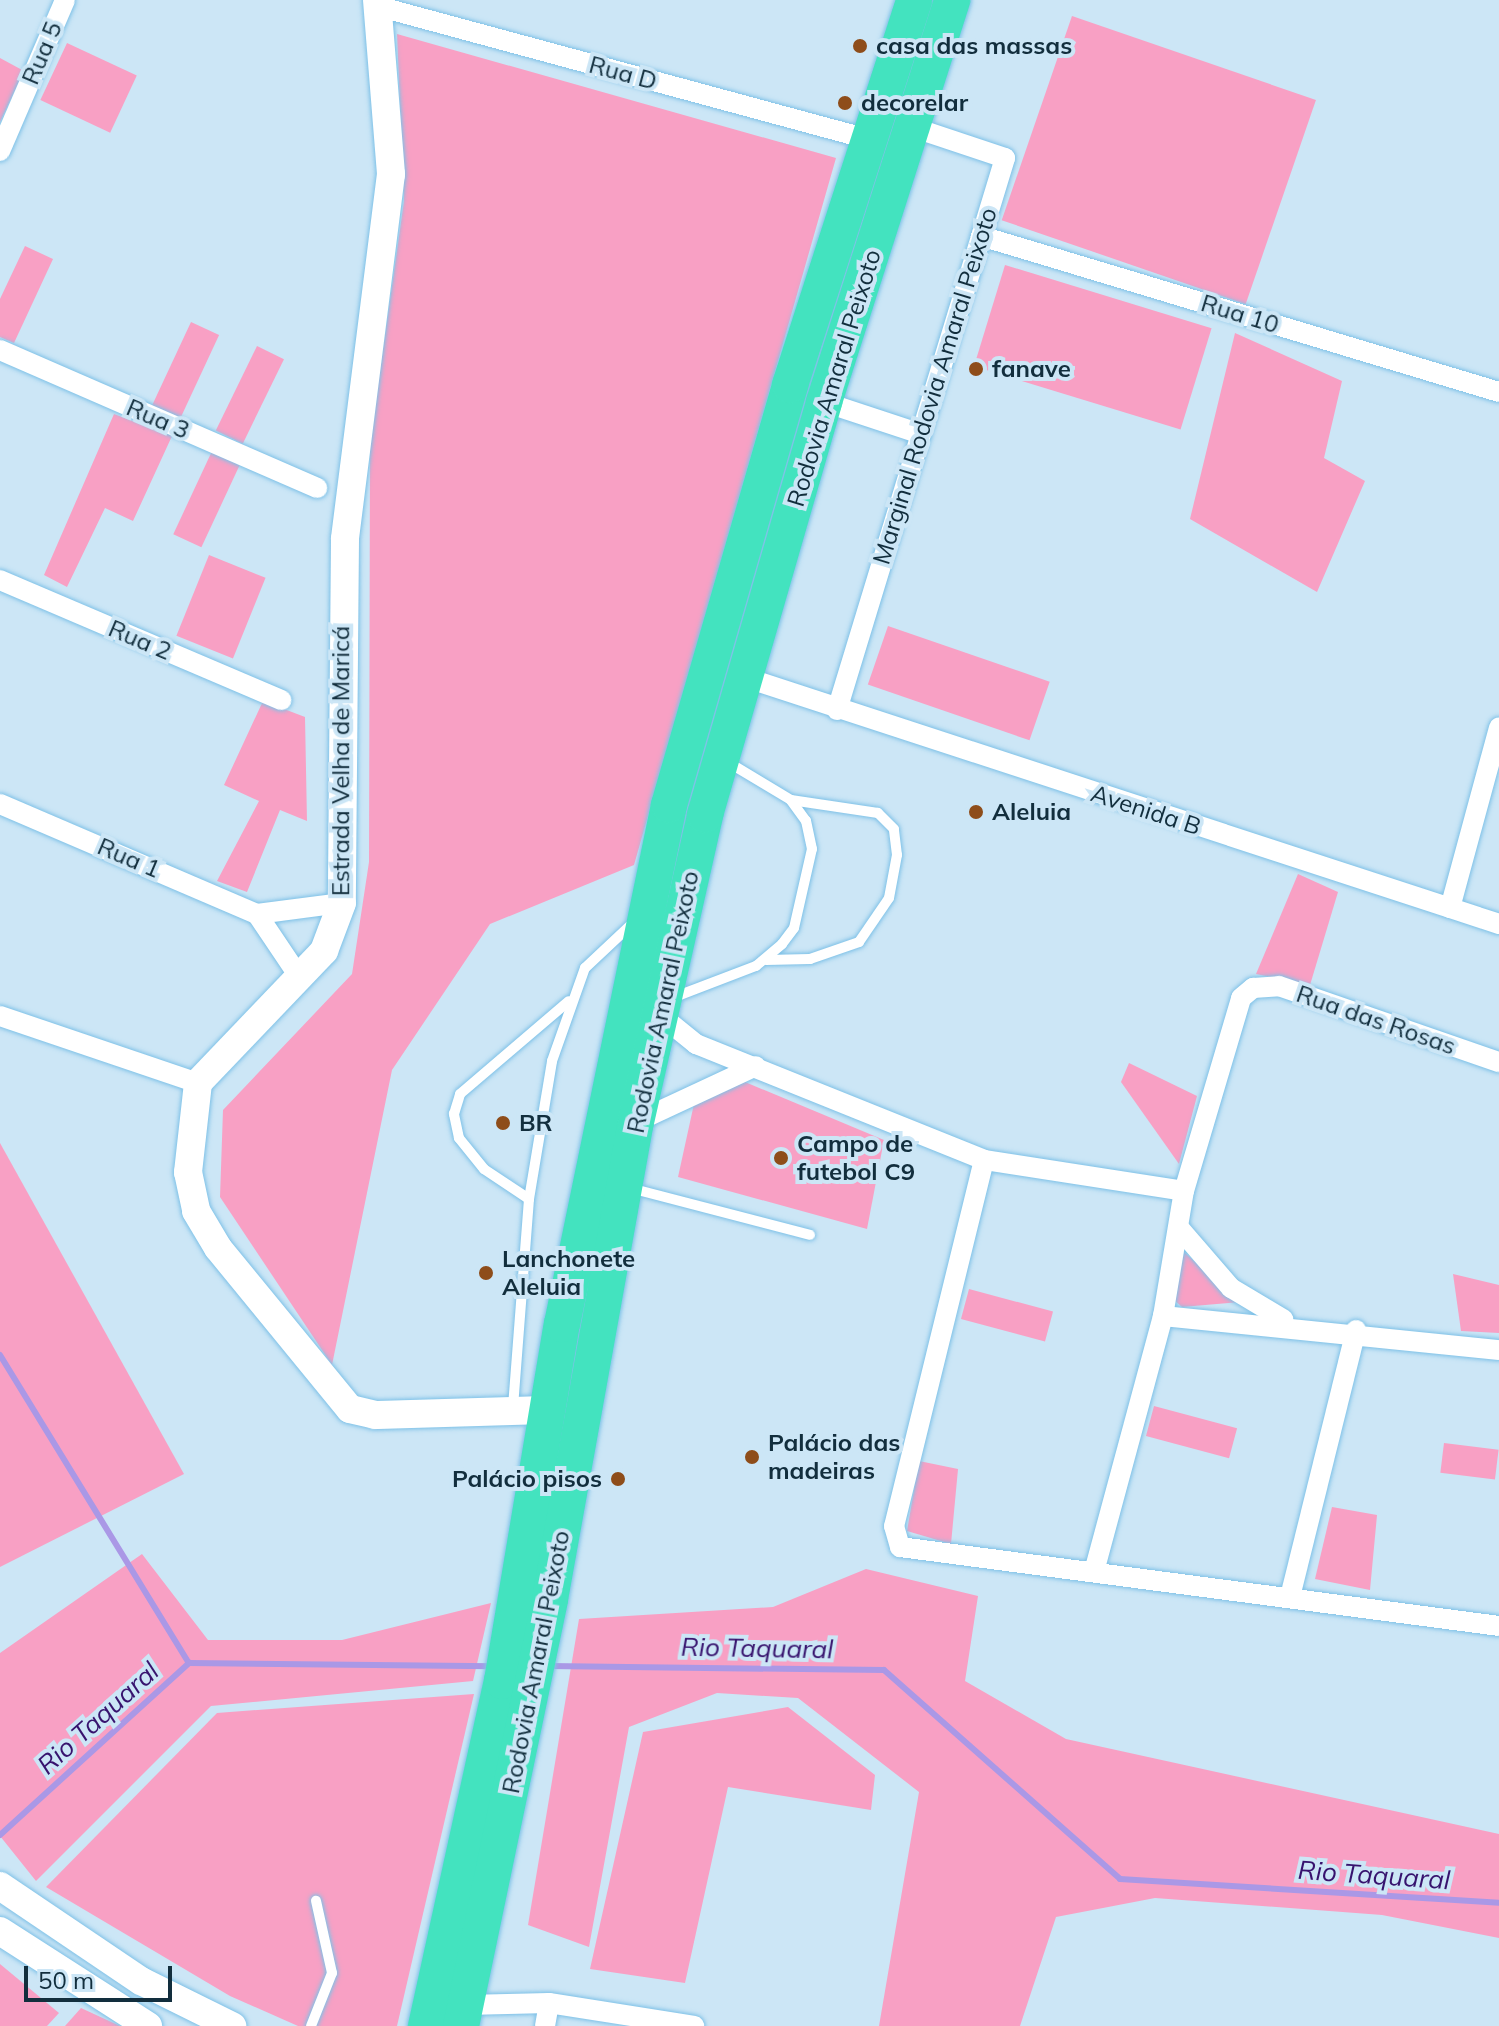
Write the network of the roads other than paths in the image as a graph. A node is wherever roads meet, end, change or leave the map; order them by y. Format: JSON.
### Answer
{"nodes":[{"id":1,"x":914,"y":0,"type":"edge"},
{"id":2,"x":952,"y":0,"type":"edge"},
{"id":3,"x":57,"y":3,"type":"edge"},
{"id":4,"x":377,"y":3,"type":"edge"},
{"id":5,"x":912,"y":127,"type":"junction"},
{"id":6,"x":868,"y":139,"type":"junction"},
{"id":7,"x":0,"y":151,"type":"edge"},
{"id":8,"x":981,"y":236,"type":"junction"},
{"id":9,"x":0,"y":350,"type":"edge"},
{"id":10,"x":1499,"y":392,"type":"edge"},
{"id":11,"x":824,"y":402,"type":"junction"},
{"id":12,"x":918,"y":433,"type":"junction"},
{"id":13,"x":317,"y":488,"type":"dead end"},
{"id":14,"x":0,"y":580,"type":"edge"},
{"id":15,"x":747,"y":678,"type":"junction"},
{"id":16,"x":281,"y":700,"type":"dead end"},
{"id":17,"x":837,"y":710,"type":"junction"},
{"id":18,"x":1499,"y":728,"type":"edge"},
{"id":19,"x":720,"y":757,"type":"junction"},
{"id":20,"x":791,"y":800,"type":"junction"},
{"id":21,"x":0,"y":804,"type":"edge"},
{"id":22,"x":342,"y":903,"type":"junction"},
{"id":23,"x":654,"y":904,"type":"junction"},
{"id":24,"x":1450,"y":908,"type":"junction"},
{"id":25,"x":257,"y":914,"type":"junction"},
{"id":26,"x":1499,"y":924,"type":"edge"},
{"id":27,"x":766,"y":960,"type":"junction"},
{"id":28,"x":300,"y":978,"type":"junction"},
{"id":29,"x":570,"y":1000,"type":"junction"},
{"id":30,"x":661,"y":1008,"type":"junction"},
{"id":31,"x":0,"y":1016,"type":"edge"},
{"id":32,"x":1499,"y":1062,"type":"edge"},
{"id":33,"x":756,"y":1066,"type":"junction"},
{"id":34,"x":198,"y":1083,"type":"junction"},
{"id":35,"x":636,"y":1122,"type":"junction"},
{"id":36,"x":984,"y":1160,"type":"junction"},
{"id":37,"x":624,"y":1187,"type":"junction"},
{"id":38,"x":1184,"y":1191,"type":"junction"},
{"id":39,"x":529,"y":1199,"type":"junction"},
{"id":40,"x":1180,"y":1229,"type":"junction"},
{"id":41,"x":810,"y":1235,"type":"dead end"},
{"id":42,"x":1163,"y":1316,"type":"junction"},
{"id":43,"x":1294,"y":1324,"type":"junction"},
{"id":44,"x":1356,"y":1330,"type":"junction"},
{"id":45,"x":1499,"y":1350,"type":"edge"},
{"id":46,"x":531,"y":1410,"type":"junction"},
{"id":47,"x":1095,"y":1568,"type":"junction"},
{"id":48,"x":1291,"y":1593,"type":"junction"},
{"id":49,"x":534,"y":1597,"type":"junction"},
{"id":50,"x":1499,"y":1626,"type":"edge"},
{"id":51,"x":517,"y":1684,"type":"junction"},
{"id":52,"x":5,"y":1890,"type":"edge"},
{"id":53,"x":316,"y":1901,"type":"dead end"},
{"id":54,"x":0,"y":1931,"type":"edge"},
{"id":55,"x":549,"y":2003,"type":"junction"},
{"id":56,"x":463,"y":2015,"type":"edge"},
{"id":57,"x":148,"y":2026,"type":"edge"},
{"id":58,"x":232,"y":2026,"type":"edge"},
{"id":59,"x":311,"y":2026,"type":"edge"},
{"id":60,"x":426,"y":2026,"type":"edge"},
{"id":61,"x":545,"y":2026,"type":"edge"},
{"id":62,"x":694,"y":2026,"type":"edge"}],
"edges":[{"from":1,"to":6,"type":"highway","name":"Rodovia Amaral Peixoto"},
{"from":2,"to":5,"type":"highway","name":"Rodovia Amaral Peixoto"},
{"from":3,"to":7,"type":"street","name":"Rua 5"},
{"from":4,"to":6,"type":"street","name":"Rua D"},
{"from":4,"to":22,"type":"street","name":"Estrada Velha de Maricá"},
{"from":5,"to":8,"type":"street","name":"Marginal Rodovia Amaral Peixoto"},
{"from":5,"to":11,"type":"highway","name":"Rodovia Amaral Peixoto"},
{"from":6,"to":23,"type":"highway","name":"Rodovia Amaral Peixoto"},
{"from":8,"to":10,"type":"street","name":"Rua 10"},
{"from":8,"to":12,"type":"street","name":"Marginal Rodovia Amaral Peixoto"},
{"from":9,"to":13,"type":"street","name":"Rua 3"},
{"from":11,"to":12,"type":"street"},
{"from":11,"to":15,"type":"highway","name":"Rodovia Amaral Peixoto"},
{"from":12,"to":17,"type":"street","name":"Marginal Rodovia Amaral Peixoto"},
{"from":14,"to":16,"type":"street","name":"Rua 2"},
{"from":15,"to":17,"type":"street","name":"Avenida B"},
{"from":15,"to":19,"type":"highway","name":"Rodovia Amaral Peixoto"},
{"from":17,"to":24,"type":"street","name":"Avenida B"},
{"from":18,"to":24,"type":"street"},
{"from":19,"to":20,"type":"lane"},
{"from":19,"to":30,"type":"highway","name":"Rodovia Amaral Peixoto"},
{"from":20,"to":27,"type":"lane"},
{"from":20,"to":27,"type":"lane"},
{"from":21,"to":25,"type":"street","name":"Rua 1"},
{"from":22,"to":25,"type":"street"},
{"from":22,"to":28,"type":"street","name":"Estrada Velha de Maricá"},
{"from":23,"to":29,"type":"lane"},
{"from":23,"to":46,"type":"highway","name":"Rodovia Amaral Peixoto"},
{"from":24,"to":26,"type":"street","name":"Avenida B"},
{"from":25,"to":28,"type":"street"},
{"from":27,"to":30,"type":"lane"},
{"from":28,"to":34,"type":"street","name":"Estrada Velha de Maricá"},
{"from":29,"to":39,"type":"lane"},
{"from":29,"to":39,"type":"lane"},
{"from":30,"to":33,"type":"street"},
{"from":30,"to":35,"type":"highway","name":"Rodovia Amaral Peixoto"},
{"from":31,"to":34,"type":"street"},
{"from":32,"to":38,"type":"street","name":"Rua das Rosas"},
{"from":33,"to":35,"type":"street"},
{"from":33,"to":36,"type":"street"},
{"from":34,"to":46,"type":"street"},
{"from":35,"to":37,"type":"highway","name":"Rodovia Amaral Peixoto"},
{"from":36,"to":38,"type":"street"},
{"from":36,"to":47,"type":"street"},
{"from":37,"to":41,"type":"lane"},
{"from":37,"to":49,"type":"highway","name":"Rodovia Amaral Peixoto"},
{"from":38,"to":40,"type":"street"},
{"from":39,"to":46,"type":"lane"},
{"from":40,"to":42,"type":"street"},
{"from":40,"to":43,"type":"street"},
{"from":42,"to":43,"type":"street"},
{"from":42,"to":47,"type":"street"},
{"from":43,"to":44,"type":"street"},
{"from":44,"to":45,"type":"street"},
{"from":44,"to":48,"type":"street"},
{"from":46,"to":49,"type":"highway","name":"Rodovia Amaral Peixoto"},
{"from":47,"to":48,"type":"street"},
{"from":48,"to":50,"type":"street"},
{"from":49,"to":51,"type":"highway","name":"Rodovia Amaral Peixoto"},
{"from":51,"to":56,"type":"highway","name":"Rodovia Amaral Peixoto"},
{"from":51,"to":60,"type":"highway","name":"Rodovia Amaral Peixoto"},
{"from":52,"to":58,"type":"street"},
{"from":53,"to":59,"type":"lane"},
{"from":54,"to":57,"type":"street"},
{"from":55,"to":56,"type":"street"},
{"from":55,"to":61,"type":"street"},
{"from":55,"to":62,"type":"street"}]}
